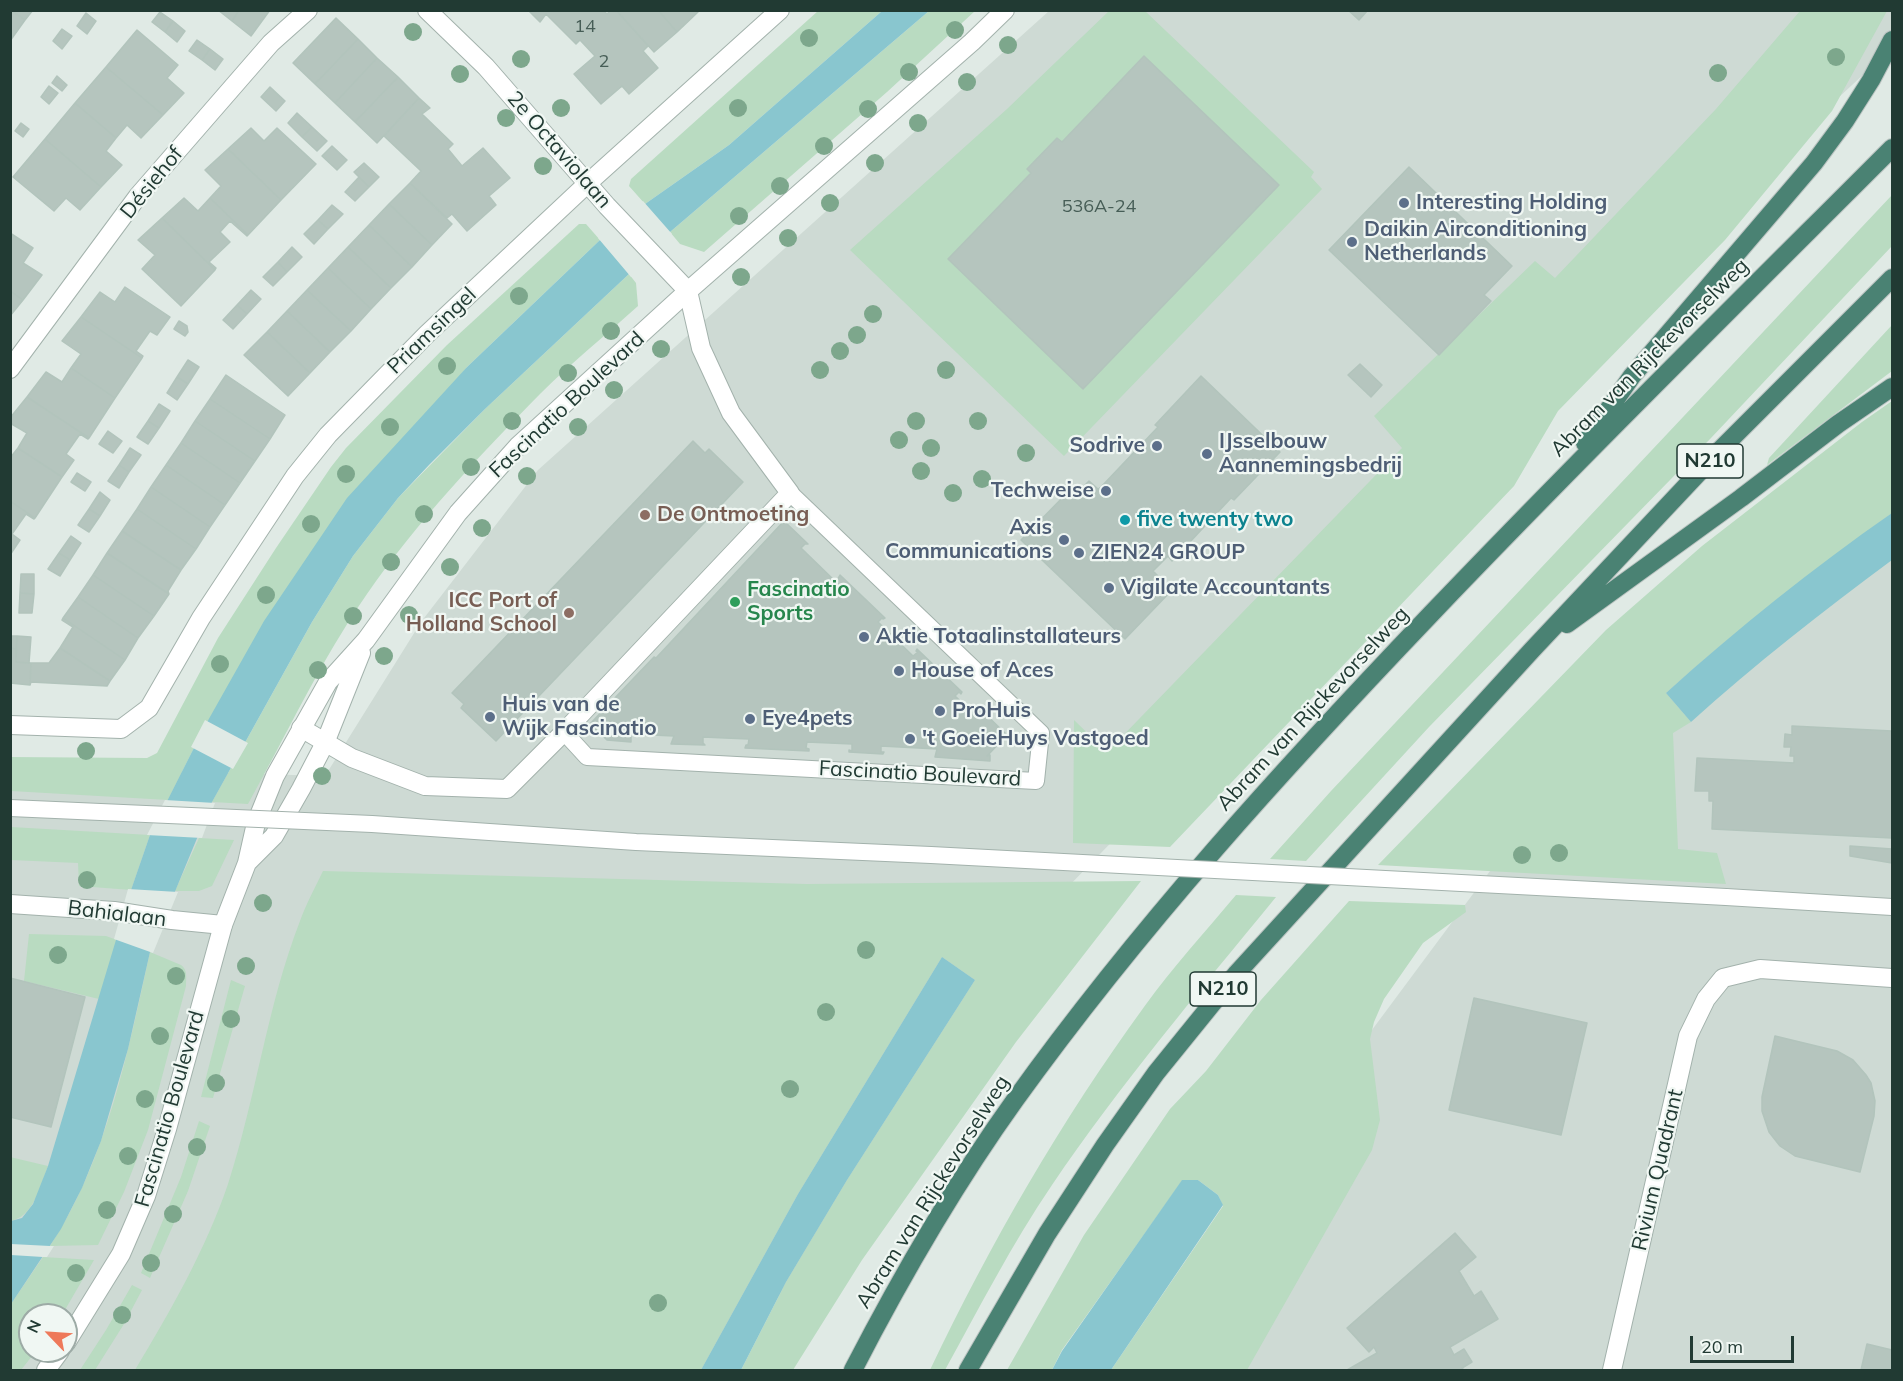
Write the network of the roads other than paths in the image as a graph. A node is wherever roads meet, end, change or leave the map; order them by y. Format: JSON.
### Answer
{"nodes":[{"id":1,"x":308,"y":10,"type":"edge"},
{"id":2,"x":427,"y":10,"type":"edge"},
{"id":3,"x":780,"y":10,"type":"edge"},
{"id":4,"x":1005,"y":10,"type":"edge"},
{"id":5,"x":1893,"y":40,"type":"edge"},
{"id":6,"x":1893,"y":148,"type":"edge"},
{"id":7,"x":588,"y":183,"type":"junction"},
{"id":8,"x":1893,"y":278,"type":"edge"},
{"id":9,"x":688,"y":291,"type":"junction"},
{"id":10,"x":10,"y":369,"type":"edge"},
{"id":11,"x":1893,"y":387,"type":"edge"},
{"id":12,"x":1559,"y":481,"type":"junction"},
{"id":13,"x":790,"y":493,"type":"junction"},
{"id":14,"x":366,"y":640,"type":"junction"},
{"id":15,"x":1532,"y":650,"type":"junction"},
{"id":16,"x":10,"y":725,"type":"edge"},
{"id":17,"x":301,"y":728,"type":"junction"},
{"id":18,"x":564,"y":732,"type":"junction"},
{"id":19,"x":325,"y":743,"type":"junction"},
{"id":20,"x":10,"y":808,"type":"edge"},
{"id":21,"x":247,"y":863,"type":"junction"},
{"id":22,"x":10,"y":904,"type":"edge"},
{"id":23,"x":1893,"y":907,"type":"edge"},
{"id":24,"x":223,"y":925,"type":"junction"},
{"id":25,"x":1893,"y":978,"type":"edge"},
{"id":26,"x":78,"y":1324,"type":"edge"},
{"id":27,"x":853,"y":1371,"type":"edge"},
{"id":28,"x":968,"y":1371,"type":"edge"},
{"id":29,"x":1612,"y":1371,"type":"edge"}],
"edges":[{"from":1,"to":10,"type":"street","name":"Désiehof"},
{"from":2,"to":7,"type":"street","name":"2e Octaviolaan"},
{"from":3,"to":7,"type":"street","name":"Priamsingel"},
{"from":4,"to":9,"type":"street","name":"Fascinatio Boulevard"},
{"from":5,"to":12,"type":"highway"},
{"from":6,"to":12,"type":"highway","name":"Abram van Rijckevorselweg"},
{"from":7,"to":9,"type":"street","name":"2e Octaviolaan"},
{"from":7,"to":16,"type":"street","name":"Priamsingel"},
{"from":8,"to":15,"type":"highway","number":"N210"},
{"from":9,"to":13,"type":"street","name":"Fascinatio Boulevard"},
{"from":9,"to":14,"type":"street","name":"Fascinatio Boulevard"},
{"from":11,"to":15,"type":"highway"},
{"from":12,"to":27,"type":"highway","name":"Abram van Rijckevorselweg"},
{"from":13,"to":18,"type":"street"},
{"from":13,"to":18,"type":"lane","name":"Fascinatio Boulevard"},
{"from":14,"to":17,"type":"street","name":"Fascinatio Boulevard"},
{"from":14,"to":19,"type":"street","name":"Fascinatio Boulevard"},
{"from":15,"to":28,"type":"highway","number":"N210"},
{"from":17,"to":19,"type":"street"},
{"from":17,"to":21,"type":"street","name":"Fascinatio Boulevard"},
{"from":18,"to":19,"type":"street"},
{"from":19,"to":21,"type":"street","name":"Fascinatio Boulevard"},
{"from":20,"to":23,"type":"lane","bridge":true},
{"from":21,"to":24,"type":"street","name":"Fascinatio Boulevard"},
{"from":22,"to":24,"type":"street","name":"Bahialaan"},
{"from":24,"to":26,"type":"street","name":"Fascinatio Boulevard"},
{"from":25,"to":29,"type":"street","name":"Rivium Quadrant"}]}
